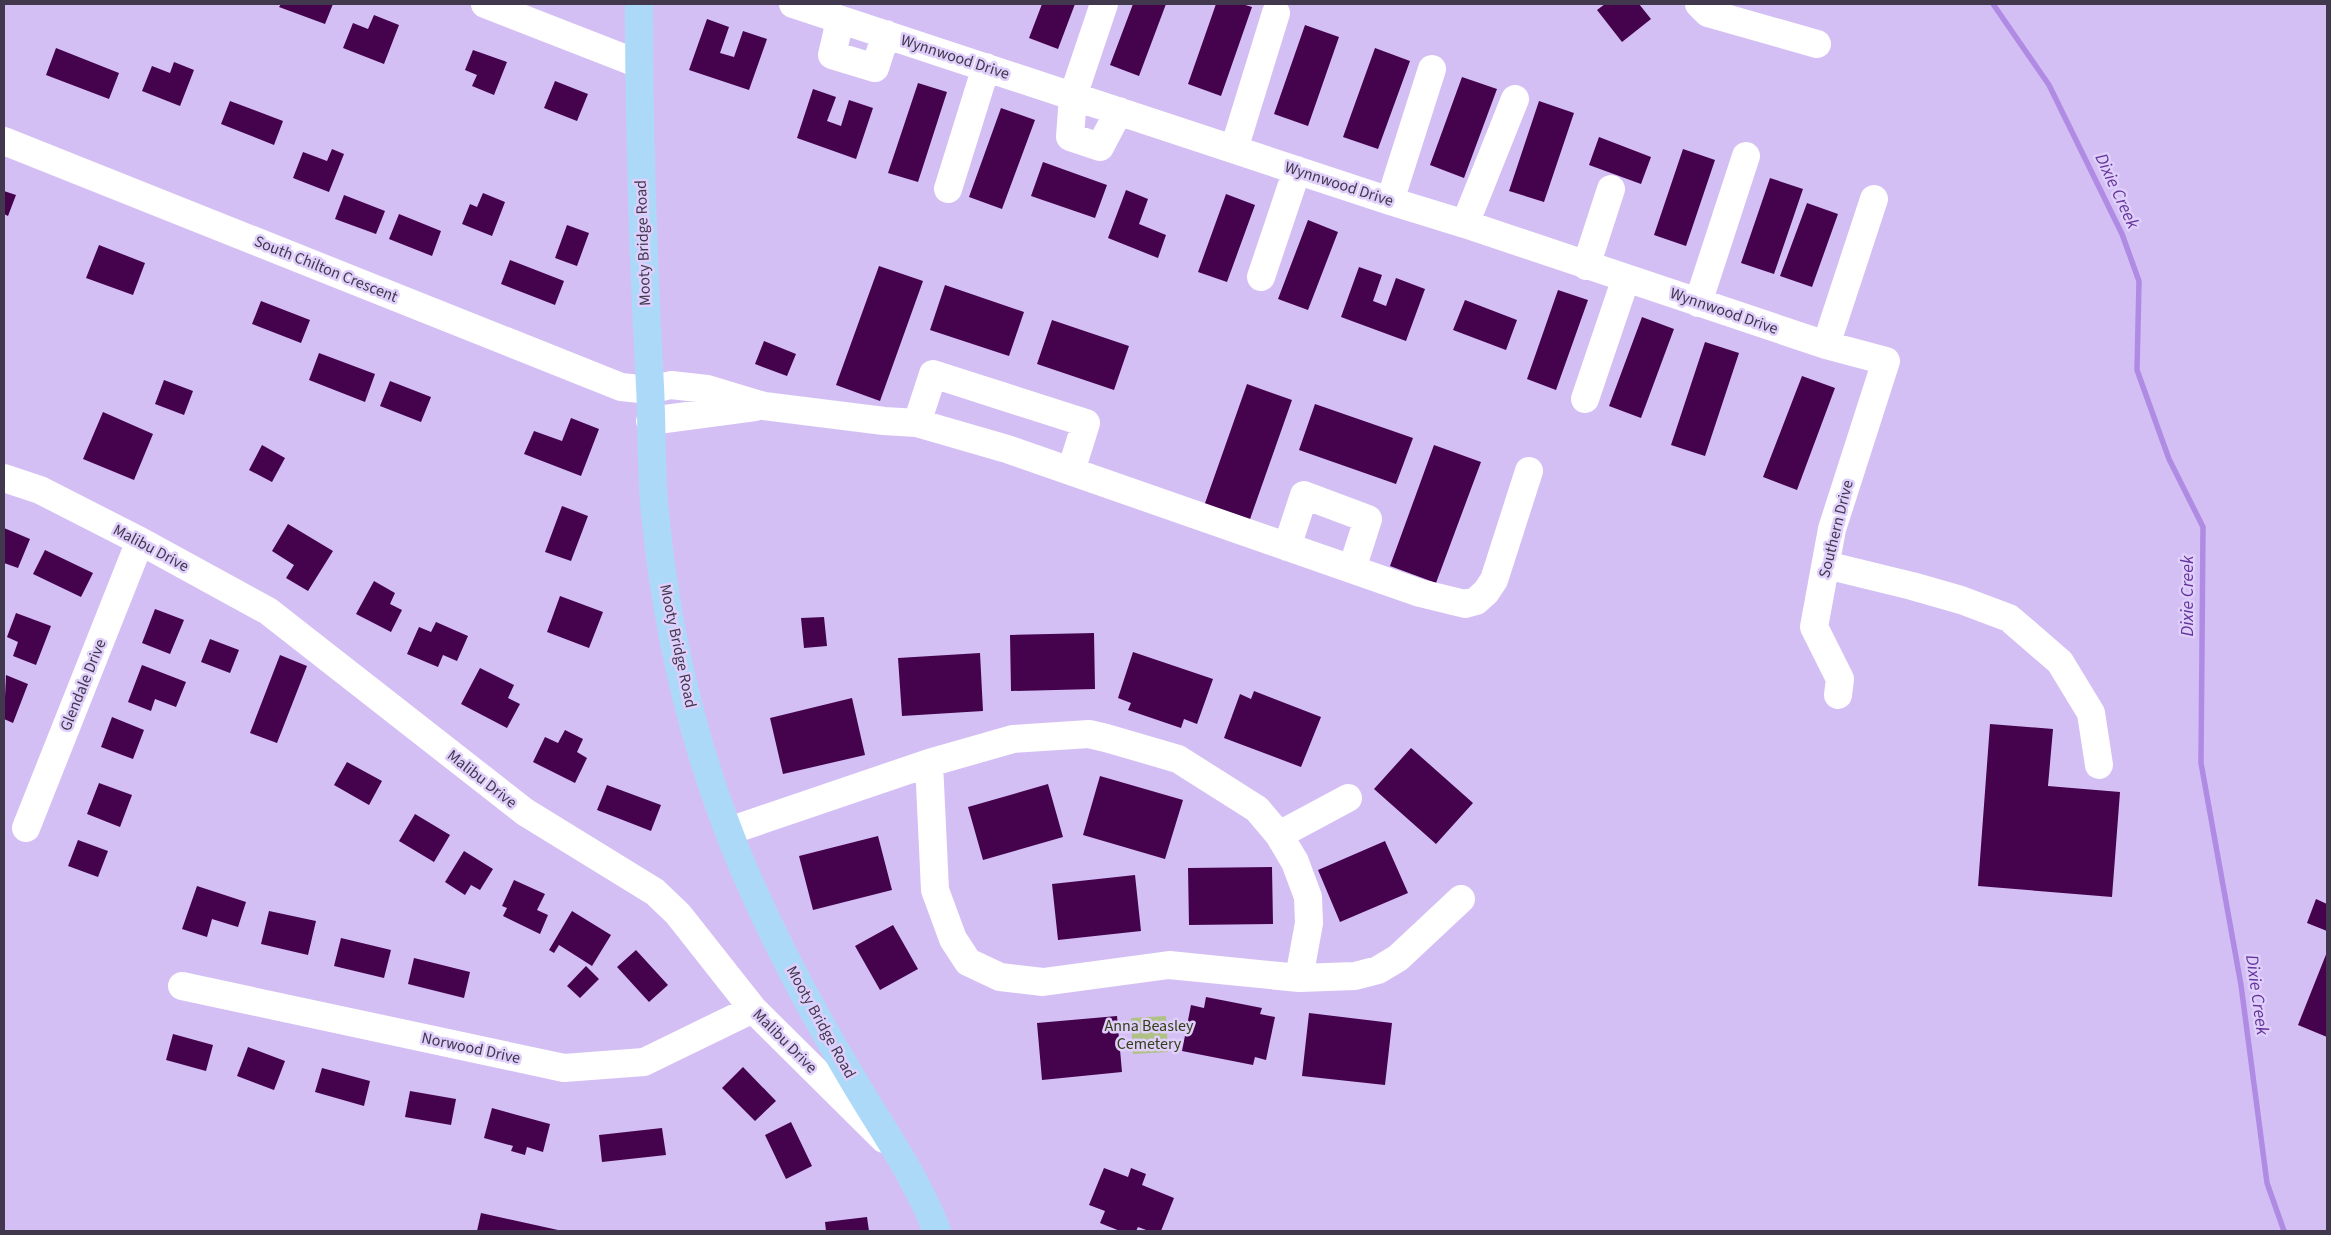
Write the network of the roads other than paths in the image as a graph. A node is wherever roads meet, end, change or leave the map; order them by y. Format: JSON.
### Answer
{"nodes":[{"id":1,"x":485,"y":4,"type":"edge"},
{"id":2,"x":639,"y":4,"type":"edge"},
{"id":3,"x":793,"y":4,"type":"edge"},
{"id":4,"x":1104,"y":4,"type":"edge"},
{"id":5,"x":1699,"y":4,"type":"edge"},
{"id":6,"x":1276,"y":13,"type":"dead end"},
{"id":7,"x":840,"y":20,"type":"junction"},
{"id":8,"x":886,"y":34,"type":"junction"},
{"id":9,"x":1817,"y":44,"type":"dead end"},
{"id":10,"x":639,"y":64,"type":"junction"},
{"id":11,"x":986,"y":67,"type":"junction"},
{"id":12,"x":1432,"y":68,"type":"dead end"},
{"id":13,"x":1073,"y":96,"type":"junction"},
{"id":14,"x":1515,"y":99,"type":"dead end"},
{"id":15,"x":1119,"y":111,"type":"junction"},
{"id":16,"x":4,"y":141,"type":"edge"},
{"id":17,"x":1234,"y":149,"type":"junction"},
{"id":18,"x":1746,"y":156,"type":"dead end"},
{"id":19,"x":1296,"y":170,"type":"junction"},
{"id":20,"x":948,"y":189,"type":"dead end"},
{"id":21,"x":1611,"y":189,"type":"dead end"},
{"id":22,"x":1874,"y":200,"type":"dead end"},
{"id":23,"x":1390,"y":201,"type":"junction"},
{"id":24,"x":1465,"y":224,"type":"junction"},
{"id":25,"x":1586,"y":266,"type":"junction"},
{"id":26,"x":1260,"y":277,"type":"dead end"},
{"id":27,"x":1626,"y":278,"type":"junction"},
{"id":28,"x":1698,"y":303,"type":"junction"},
{"id":29,"x":1826,"y":345,"type":"junction"},
{"id":30,"x":1886,"y":361,"type":"joint"},
{"id":31,"x":650,"y":390,"type":"junction"},
{"id":32,"x":1585,"y":399,"type":"dead end"},
{"id":33,"x":764,"y":406,"type":"junction"},
{"id":34,"x":650,"y":421,"type":"junction"},
{"id":35,"x":917,"y":423,"type":"junction"},
{"id":36,"x":1071,"y":471,"type":"junction"},
{"id":37,"x":1529,"y":471,"type":"dead end"},
{"id":38,"x":4,"y":478,"type":"edge"},
{"id":39,"x":140,"y":541,"type":"junction"},
{"id":40,"x":1287,"y":547,"type":"junction"},
{"id":41,"x":1826,"y":565,"type":"junction"},
{"id":42,"x":1352,"y":569,"type":"junction"},
{"id":43,"x":1838,"y":695,"type":"dead end"},
{"id":44,"x":929,"y":763,"type":"junction"},
{"id":45,"x":2099,"y":765,"type":"dead end"},
{"id":46,"x":1348,"y":798,"type":"dead end"},
{"id":47,"x":26,"y":828,"type":"dead end"},
{"id":48,"x":729,"y":831,"type":"junction"},
{"id":49,"x":1279,"y":835,"type":"junction"},
{"id":50,"x":1461,"y":898,"type":"dead end"},
{"id":51,"x":1299,"y":978,"type":"junction"},
{"id":52,"x":182,"y":986,"type":"dead end"},
{"id":53,"x":753,"y":1009,"type":"junction"},
{"id":54,"x":901,"y":1156,"type":"junction"},
{"id":55,"x":937,"y":1231,"type":"edge"}],
"edges":[{"from":1,"to":10,"type":"street"},
{"from":2,"to":10,"type":"main road","name":"Mooty Bridge Road"},
{"from":3,"to":7,"type":"street","name":"Wynnwood Drive"},
{"from":4,"to":13,"type":"street"},
{"from":5,"to":9,"type":"street"},
{"from":6,"to":17,"type":"street"},
{"from":7,"to":8,"type":"street","name":"Wynnwood Drive"},
{"from":7,"to":8,"type":"street"},
{"from":8,"to":11,"type":"street","name":"Wynnwood Drive"},
{"from":10,"to":31,"type":"main road","name":"Mooty Bridge Road"},
{"from":11,"to":13,"type":"street","name":"Wynnwood Drive"},
{"from":11,"to":20,"type":"street"},
{"from":12,"to":23,"type":"street"},
{"from":13,"to":15,"type":"street","name":"Wynnwood Drive"},
{"from":13,"to":15,"type":"street"},
{"from":14,"to":24,"type":"street"},
{"from":15,"to":17,"type":"street","name":"Wynnwood Drive"},
{"from":16,"to":31,"type":"street","name":"South Chilton Crescent"},
{"from":17,"to":19,"type":"street","name":"Wynnwood Drive"},
{"from":18,"to":28,"type":"street"},
{"from":19,"to":23,"type":"street","name":"Wynnwood Drive"},
{"from":19,"to":26,"type":"street"},
{"from":21,"to":25,"type":"street"},
{"from":22,"to":29,"type":"street"},
{"from":23,"to":24,"type":"street","name":"Wynnwood Drive"},
{"from":24,"to":25,"type":"street","name":"Wynnwood Drive"},
{"from":25,"to":27,"type":"street","name":"Wynnwood Drive"},
{"from":27,"to":28,"type":"street","name":"Wynnwood Drive"},
{"from":27,"to":32,"type":"street"},
{"from":28,"to":29,"type":"street","name":"Wynnwood Drive"},
{"from":29,"to":30,"type":"street","name":"Wynnwood Drive"},
{"from":30,"to":41,"type":"street","name":"Southern Drive"},
{"from":31,"to":33,"type":"street","name":"South Chilton Crescent"},
{"from":31,"to":34,"type":"main road","name":"Mooty Bridge Road"},
{"from":33,"to":34,"type":"street"},
{"from":33,"to":35,"type":"street"},
{"from":34,"to":48,"type":"main road","name":"Mooty Bridge Road"},
{"from":35,"to":36,"type":"street"},
{"from":35,"to":36,"type":"street"},
{"from":36,"to":40,"type":"street"},
{"from":37,"to":42,"type":"street"},
{"from":38,"to":39,"type":"street","name":"Malibu Drive"},
{"from":39,"to":47,"type":"street","name":"Glendale Drive"},
{"from":39,"to":53,"type":"street","name":"Malibu Drive"},
{"from":40,"to":42,"type":"street"},
{"from":40,"to":42,"type":"street"},
{"from":41,"to":43,"type":"street","name":"Southern Drive"},
{"from":41,"to":45,"type":"street"},
{"from":44,"to":48,"type":"street"},
{"from":44,"to":49,"type":"street"},
{"from":44,"to":51,"type":"street"},
{"from":46,"to":49,"type":"street"},
{"from":48,"to":54,"type":"main road","name":"Mooty Bridge Road"},
{"from":49,"to":51,"type":"street"},
{"from":50,"to":51,"type":"street"},
{"from":52,"to":53,"type":"street","name":"Norwood Drive"},
{"from":53,"to":54,"type":"street","name":"Malibu Drive"},
{"from":54,"to":55,"type":"main road","name":"Mooty Bridge Road"}]}
